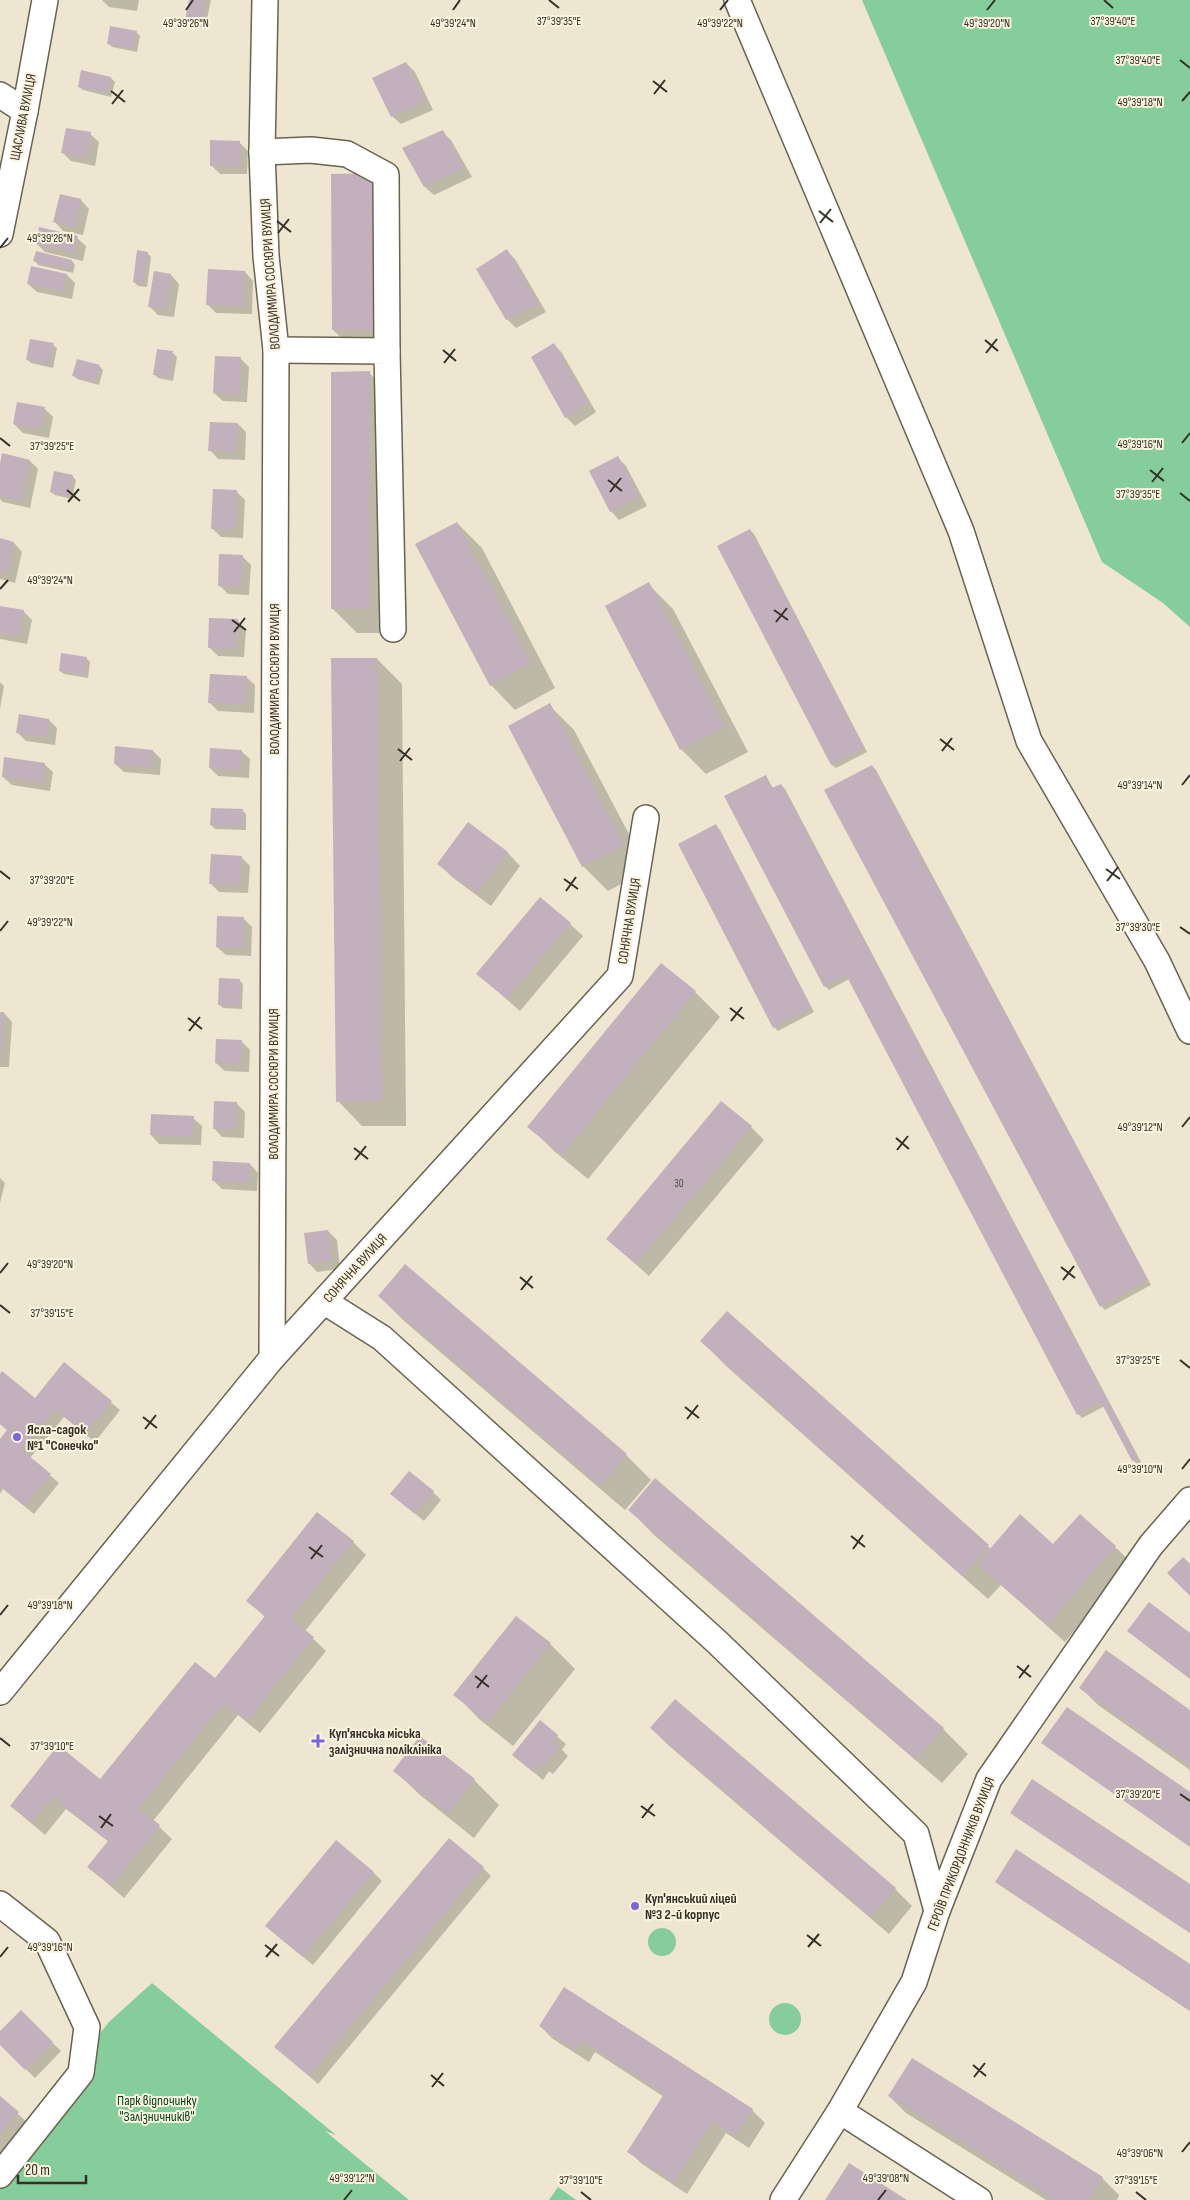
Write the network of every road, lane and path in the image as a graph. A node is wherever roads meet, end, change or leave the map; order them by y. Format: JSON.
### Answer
{"nodes":[{"id":1,"x":45,"y":0,"type":"edge"},
{"id":2,"x":265,"y":0,"type":"edge"},
{"id":3,"x":737,"y":0,"type":"edge"},
{"id":4,"x":0,"y":95,"type":"edge"},
{"id":5,"x":25,"y":111,"type":"junction"},
{"id":6,"x":262,"y":152,"type":"junction"},
{"id":7,"x":0,"y":234,"type":"edge"},
{"id":8,"x":276,"y":350,"type":"junction"},
{"id":9,"x":387,"y":351,"type":"junction"},
{"id":10,"x":393,"y":630,"type":"dead end"},
{"id":11,"x":646,"y":818,"type":"dead end"},
{"id":12,"x":1190,"y":1031,"type":"edge"},
{"id":13,"x":324,"y":1302,"type":"junction"},
{"id":14,"x":272,"y":1358,"type":"junction"},
{"id":15,"x":1189,"y":1501,"type":"edge"},
{"id":16,"x":0,"y":1692,"type":"edge"},
{"id":17,"x":0,"y":1904,"type":"edge"},
{"id":18,"x":937,"y":1911,"type":"junction"},
{"id":19,"x":840,"y":2111,"type":"junction"},
{"id":20,"x":0,"y":2175,"type":"edge"},
{"id":21,"x":783,"y":2200,"type":"edge"},
{"id":22,"x":979,"y":2200,"type":"edge"}],
"edges":[{"from":1,"to":5,"type":"street","name":"ЩАСЛИВА ВУЛИЦЯ"},
{"from":2,"to":6,"type":"street","name":"ВОЛОДИМИРА СОСЮРИ ВУЛИЦЯ"},
{"from":3,"to":12,"type":"street"},
{"from":4,"to":5,"type":"street"},
{"from":5,"to":7,"type":"street","name":"ЩАСЛИВА ВУЛИЦЯ"},
{"from":6,"to":8,"type":"street","name":"ВОЛОДИМИРА СОСЮРИ ВУЛИЦЯ"},
{"from":6,"to":9,"type":"street"},
{"from":8,"to":9,"type":"street"},
{"from":8,"to":14,"type":"street","name":"ВОЛОДИМИРА СОСЮРИ ВУЛИЦЯ"},
{"from":9,"to":10,"type":"street"},
{"from":11,"to":13,"type":"street","name":"СОНЯЧНА ВУЛИЦЯ"},
{"from":13,"to":14,"type":"street","name":"СОНЯЧНА ВУЛИЦЯ"},
{"from":13,"to":18,"type":"street"},
{"from":14,"to":16,"type":"street","name":"СОНЯЧНА ВУЛИЦЯ"},
{"from":15,"to":18,"type":"street","name":"ГЕРОЇВ ПРИКОРДОННИКІВ ВУЛИЦЯ"},
{"from":17,"to":20,"type":"street"},
{"from":18,"to":19,"type":"street","name":"ГЕРОЇВ ПРИКОРДОННИКІВ ВУЛИЦЯ"},
{"from":19,"to":21,"type":"street","name":"ГЕРОЇВ ПРИКОРДОННИКІВ ВУЛИЦЯ"},
{"from":19,"to":22,"type":"street"}]}
